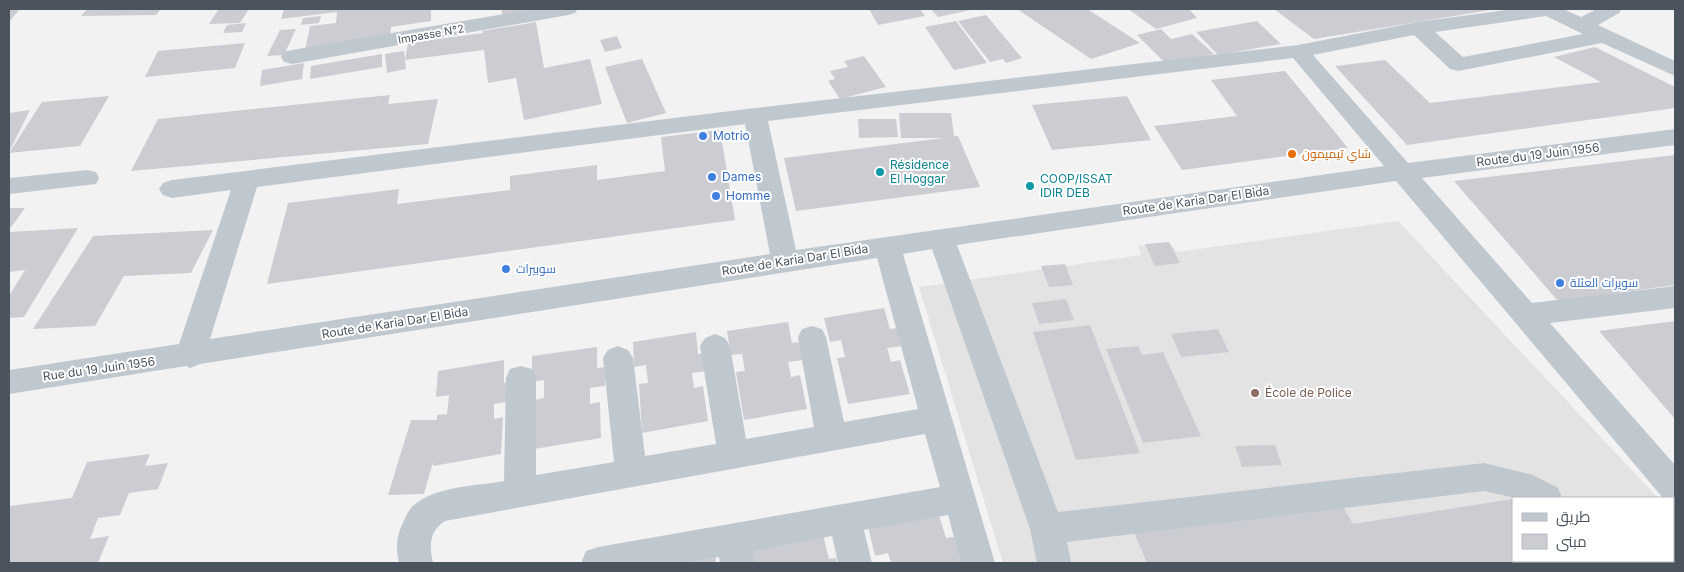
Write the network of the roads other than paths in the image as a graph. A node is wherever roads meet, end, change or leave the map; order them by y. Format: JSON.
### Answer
{"nodes":[{"id":1,"x":568,"y":9,"type":"edge"},
{"id":2,"x":1548,"y":9,"type":"edge"},
{"id":3,"x":1612,"y":9,"type":"edge"},
{"id":4,"x":1582,"y":25,"type":"junction"},
{"id":5,"x":1418,"y":28,"type":"junction"},
{"id":6,"x":1604,"y":36,"type":"junction"},
{"id":7,"x":1298,"y":52,"type":"junction"},
{"id":8,"x":292,"y":57,"type":"dead end"},
{"id":9,"x":1675,"y":69,"type":"edge"},
{"id":10,"x":755,"y":114,"type":"junction"},
{"id":11,"x":1675,"y":137,"type":"edge"},
{"id":12,"x":1401,"y":172,"type":"junction"},
{"id":13,"x":87,"y":178,"type":"dead end"},
{"id":14,"x":247,"y":180,"type":"junction"},
{"id":15,"x":9,"y":186,"type":"edge"},
{"id":16,"x":172,"y":189,"type":"dead end"},
{"id":17,"x":940,"y":238,"type":"junction"},
{"id":18,"x":886,"y":246,"type":"junction"},
{"id":19,"x":785,"y":262,"type":"junction"},
{"id":20,"x":1675,"y":297,"type":"edge"},
{"id":21,"x":1525,"y":315,"type":"junction"},
{"id":22,"x":812,"y":337,"type":"dead end"},
{"id":23,"x":715,"y":346,"type":"dead end"},
{"id":24,"x":190,"y":356,"type":"junction"},
{"id":25,"x":618,"y":358,"type":"dead end"},
{"id":26,"x":521,"y":378,"type":"dead end"},
{"id":27,"x":9,"y":382,"type":"edge"},
{"id":28,"x":935,"y":419,"type":"junction"},
{"id":29,"x":832,"y":437,"type":"junction"},
{"id":30,"x":733,"y":454,"type":"junction"},
{"id":31,"x":631,"y":473,"type":"junction"},
{"id":32,"x":1675,"y":488,"type":"edge"},
{"id":33,"x":520,"y":492,"type":"junction"},
{"id":34,"x":1544,"y":497,"type":"edge"},
{"id":35,"x":959,"y":498,"type":"junction"},
{"id":36,"x":845,"y":519,"type":"junction"},
{"id":37,"x":1047,"y":529,"type":"junction"},
{"id":38,"x":736,"y":551,"type":"edge"},
{"id":39,"x":611,"y":562,"type":"edge"},
{"id":40,"x":416,"y":563,"type":"edge"},
{"id":41,"x":855,"y":563,"type":"edge"},
{"id":42,"x":978,"y":563,"type":"edge"},
{"id":43,"x":1054,"y":563,"type":"edge"}],
"edges":[{"from":1,"to":8,"type":"street","name":"Impasse N°2"},
{"from":2,"to":4,"type":"street"},
{"from":2,"to":5,"type":"street"},
{"from":3,"to":4,"type":"street"},
{"from":4,"to":6,"type":"street"},
{"from":5,"to":6,"type":"street"},
{"from":5,"to":7,"type":"street"},
{"from":6,"to":9,"type":"street"},
{"from":7,"to":10,"type":"street"},
{"from":7,"to":12,"type":"street"},
{"from":10,"to":14,"type":"street"},
{"from":10,"to":19,"type":"street"},
{"from":11,"to":12,"type":"street","name":"Route du 19 Juin 1956"},
{"from":12,"to":17,"type":"street","name":"Route de Karia Dar El Bida"},
{"from":12,"to":21,"type":"street"},
{"from":13,"to":15,"type":"street"},
{"from":14,"to":16,"type":"street"},
{"from":14,"to":24,"type":"street"},
{"from":17,"to":18,"type":"street","name":"Route de Karia Dar El Bida"},
{"from":17,"to":37,"type":"street"},
{"from":18,"to":19,"type":"street","name":"Route de Karia Dar El Bida"},
{"from":18,"to":28,"type":"street"},
{"from":19,"to":24,"type":"street","name":"Route de Karia Dar El Bida"},
{"from":20,"to":21,"type":"street"},
{"from":21,"to":32,"type":"street"},
{"from":22,"to":29,"type":"street"},
{"from":23,"to":30,"type":"street"},
{"from":24,"to":27,"type":"street","name":"Rue du 19 Juin 1956"},
{"from":25,"to":31,"type":"street"},
{"from":26,"to":33,"type":"street"},
{"from":28,"to":29,"type":"street"},
{"from":28,"to":35,"type":"street"},
{"from":29,"to":30,"type":"street"},
{"from":30,"to":31,"type":"street"},
{"from":31,"to":33,"type":"street"},
{"from":33,"to":40,"type":"street"},
{"from":34,"to":37,"type":"street"},
{"from":35,"to":36,"type":"street"},
{"from":35,"to":42,"type":"street"},
{"from":36,"to":38,"type":"street"},
{"from":36,"to":41,"type":"street"},
{"from":37,"to":43,"type":"street"},
{"from":38,"to":39,"type":"street"}]}
